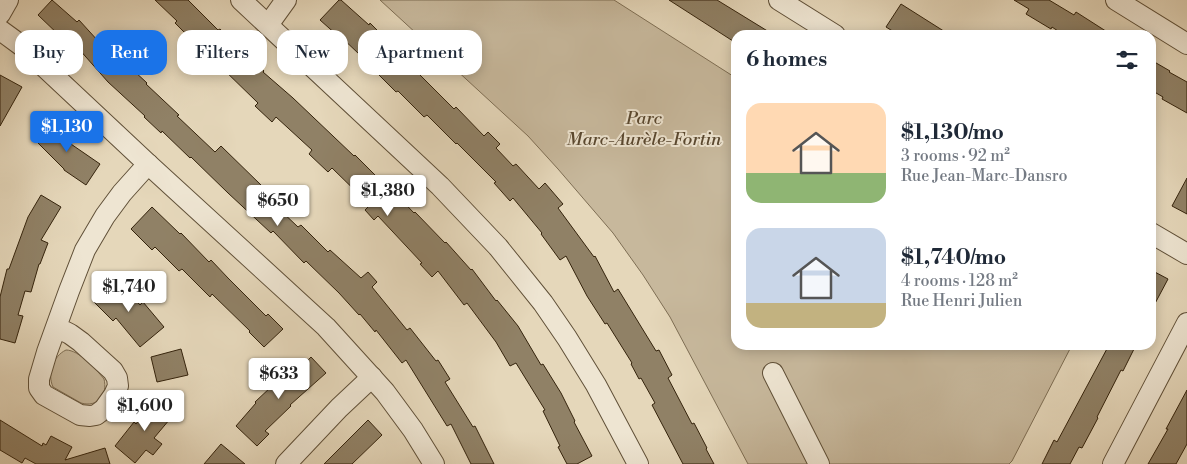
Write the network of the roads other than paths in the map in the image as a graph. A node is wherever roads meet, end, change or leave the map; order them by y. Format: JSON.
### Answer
{"nodes":[{"id":1,"x":8,"y":0,"type":"edge"},
{"id":2,"x":240,"y":0,"type":"edge"},
{"id":3,"x":286,"y":0,"type":"edge"},
{"id":4,"x":779,"y":0,"type":"edge"},
{"id":5,"x":1116,"y":0,"type":"edge"},
{"id":6,"x":0,"y":14,"type":"edge"},
{"id":7,"x":268,"y":25,"type":"junction"},
{"id":8,"x":0,"y":30,"type":"edge"},
{"id":9,"x":827,"y":30,"type":"edge"},
{"id":10,"x":1187,"y":44,"type":"edge"},
{"id":11,"x":148,"y":164,"type":"junction"},
{"id":12,"x":1156,"y":235,"type":"edge"},
{"id":13,"x":1187,"y":254,"type":"edge"},
{"id":14,"x":1187,"y":323,"type":"edge"},
{"id":15,"x":56,"y":327,"type":"junction"},
{"id":16,"x":772,"y":374,"type":"dead end"},
{"id":17,"x":372,"y":377,"type":"junction"},
{"id":18,"x":286,"y":464,"type":"edge"},
{"id":19,"x":434,"y":464,"type":"edge"},
{"id":20,"x":638,"y":464,"type":"edge"},
{"id":21,"x":819,"y":464,"type":"edge"},
{"id":22,"x":1113,"y":464,"type":"edge"}],
"edges":[{"from":1,"to":6,"type":"street"},
{"from":2,"to":7,"type":"street"},
{"from":3,"to":7,"type":"street"},
{"from":4,"to":9,"type":"street"},
{"from":5,"to":10,"type":"street"},
{"from":7,"to":20,"type":"street"},
{"from":8,"to":11,"type":"street"},
{"from":11,"to":15,"type":"street"},
{"from":11,"to":17,"type":"street"},
{"from":12,"to":13,"type":"street"},
{"from":14,"to":22,"type":"street"},
{"from":15,"to":15,"type":"street"},
{"from":16,"to":21,"type":"street"},
{"from":17,"to":18,"type":"street"},
{"from":17,"to":19,"type":"street"}]}
